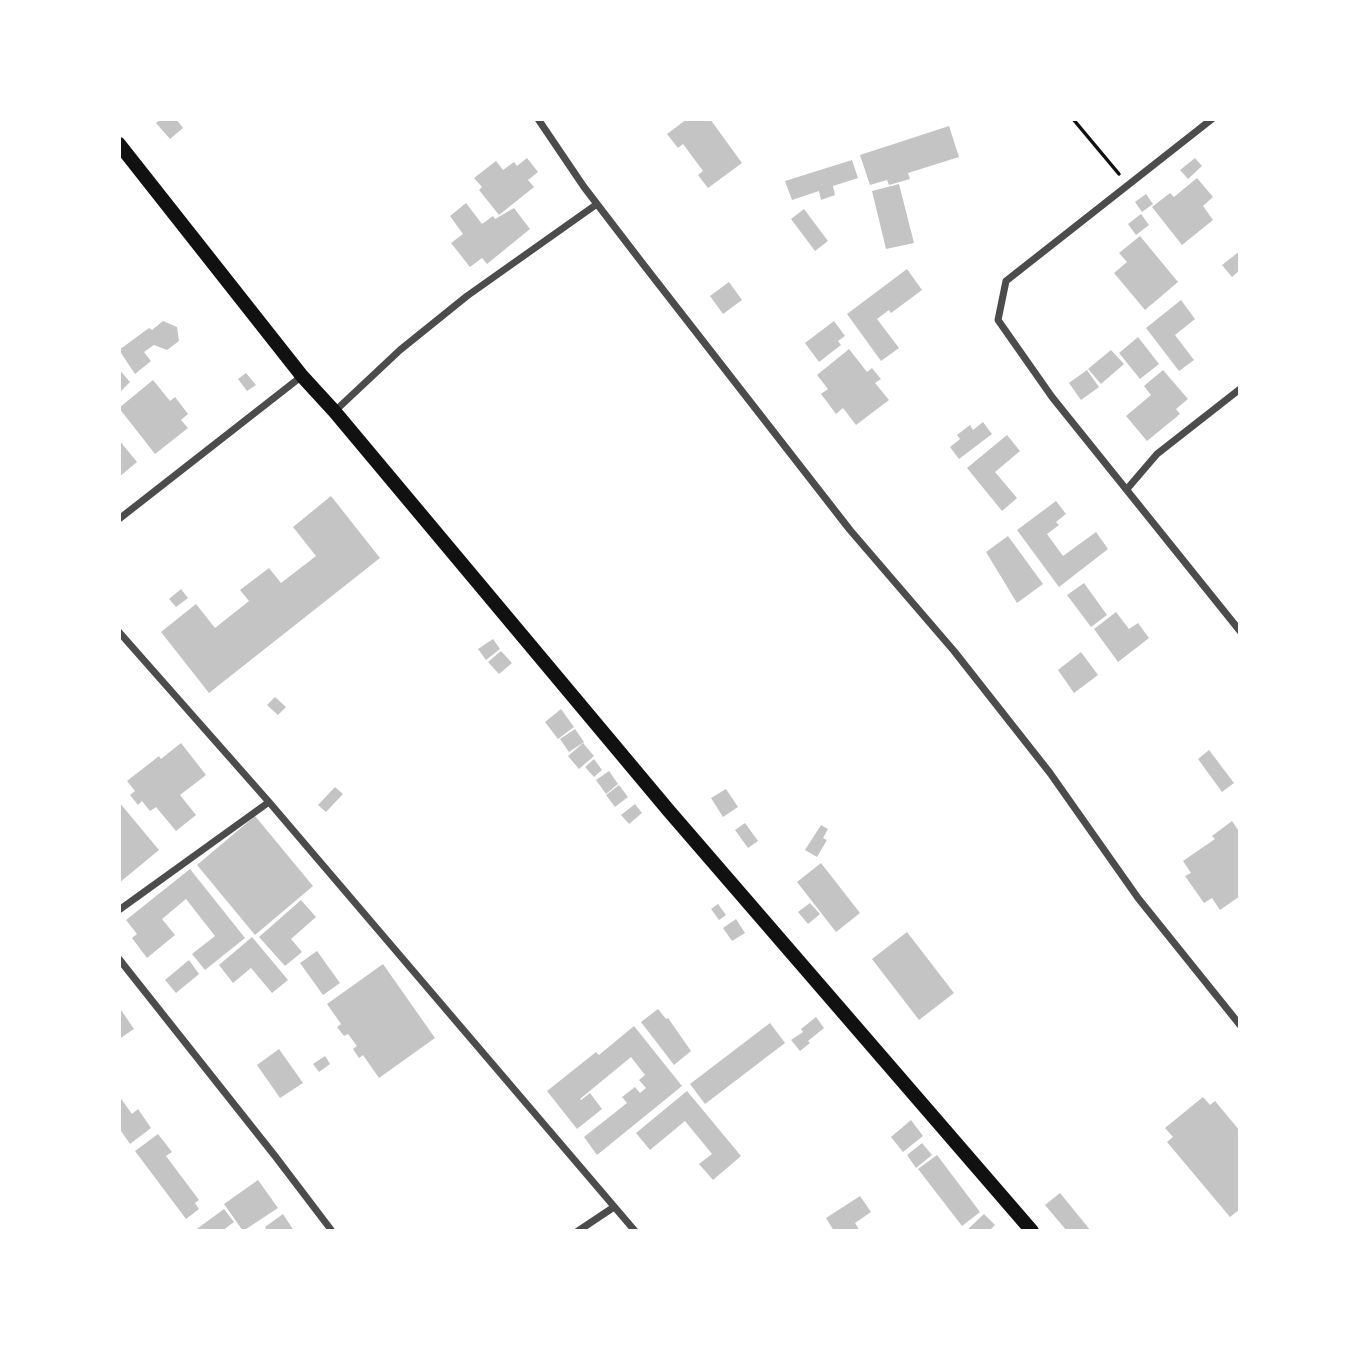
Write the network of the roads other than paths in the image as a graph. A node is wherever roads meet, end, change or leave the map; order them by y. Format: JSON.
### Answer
{"nodes":[{"id":1,"x":538,"y":119,"type":"edge"},
{"id":2,"x":1212,"y":119,"type":"edge"},
{"id":3,"x":119,"y":144,"type":"edge"},
{"id":4,"x":597,"y":204,"type":"junction"},
{"id":5,"x":302,"y":376,"type":"junction"},
{"id":6,"x":1240,"y":389,"type":"edge"},
{"id":7,"x":335,"y":412,"type":"junction"},
{"id":8,"x":1127,"y":489,"type":"junction"},
{"id":9,"x":119,"y":519,"type":"edge"},
{"id":10,"x":1240,"y":631,"type":"edge"},
{"id":11,"x":119,"y":632,"type":"edge"},
{"id":12,"x":269,"y":802,"type":"junction"},
{"id":13,"x":119,"y":910,"type":"edge"},
{"id":14,"x":119,"y":960,"type":"edge"},
{"id":15,"x":1240,"y":1026,"type":"edge"},
{"id":16,"x":614,"y":1207,"type":"junction"},
{"id":17,"x":1027,"y":1229,"type":"edge"},
{"id":18,"x":332,"y":1231,"type":"edge"},
{"id":19,"x":578,"y":1231,"type":"edge"},
{"id":20,"x":635,"y":1231,"type":"edge"}],
"edges":[{"from":1,"to":4,"type":"street"},
{"from":2,"to":8,"type":"street"},
{"from":3,"to":5,"type":"main road"},
{"from":4,"to":7,"type":"street"},
{"from":4,"to":15,"type":"street"},
{"from":5,"to":7,"type":"main road"},
{"from":5,"to":9,"type":"street"},
{"from":6,"to":8,"type":"street"},
{"from":7,"to":17,"type":"main road"},
{"from":8,"to":10,"type":"street"},
{"from":11,"to":12,"type":"street"},
{"from":12,"to":13,"type":"street"},
{"from":12,"to":16,"type":"street"},
{"from":14,"to":18,"type":"street"},
{"from":16,"to":19,"type":"street"},
{"from":16,"to":20,"type":"street"}]}
